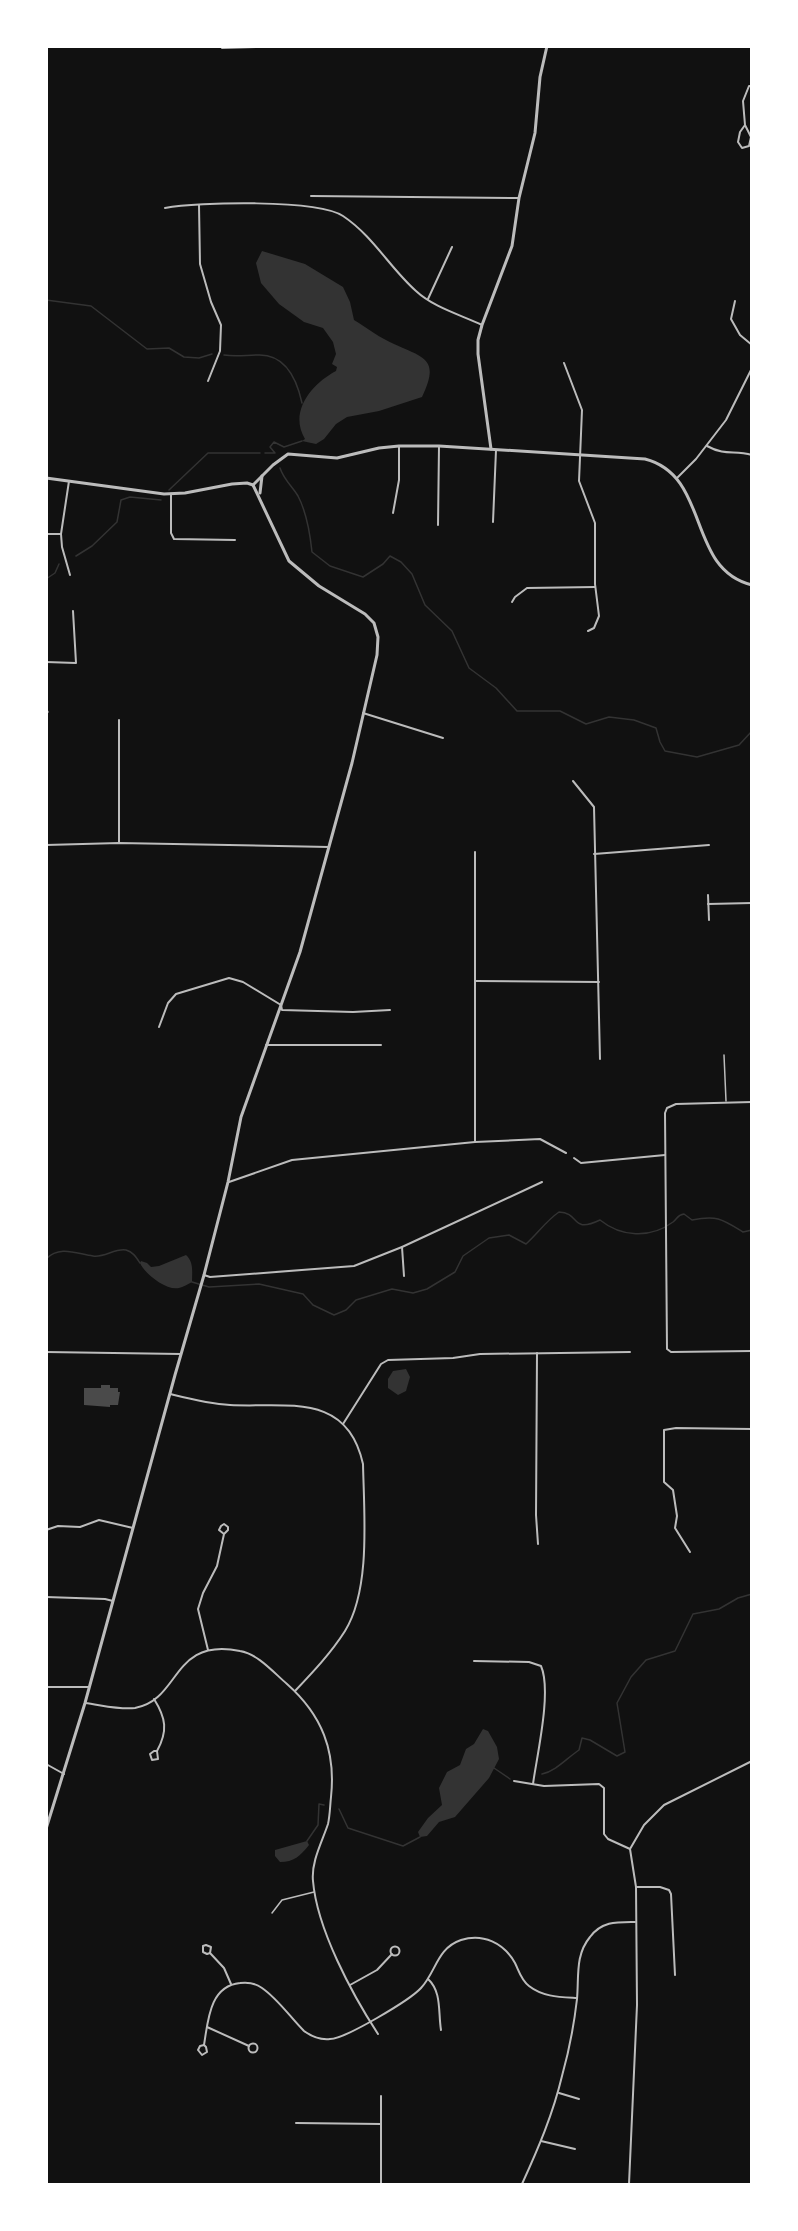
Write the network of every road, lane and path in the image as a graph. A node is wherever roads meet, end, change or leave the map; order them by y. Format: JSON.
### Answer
{"nodes":[{"id":1,"x":284,"y":46,"type":"edge"},
{"id":2,"x":547,"y":46,"type":"edge"},
{"id":3,"x":222,"y":48,"type":"dead end"},
{"id":4,"x":750,"y":86,"type":"edge"},
{"id":5,"x":745,"y":124,"type":"junction"},
{"id":6,"x":311,"y":196,"type":"dead end"},
{"id":7,"x":519,"y":198,"type":"junction"},
{"id":8,"x":199,"y":205,"type":"junction"},
{"id":9,"x":165,"y":208,"type":"dead end"},
{"id":10,"x":452,"y":247,"type":"dead end"},
{"id":11,"x":428,"y":299,"type":"junction"},
{"id":12,"x":735,"y":301,"type":"dead end"},
{"id":13,"x":482,"y":325,"type":"junction"},
{"id":14,"x":752,"y":345,"type":"edge"},
{"id":15,"x":564,"y":363,"type":"dead end"},
{"id":16,"x":752,"y":368,"type":"edge"},
{"id":17,"x":208,"y":381,"type":"dead end"},
{"id":18,"x":399,"y":446,"type":"junction"},
{"id":19,"x":438,"y":446,"type":"junction"},
{"id":20,"x":707,"y":446,"type":"junction"},
{"id":21,"x":493,"y":450,"type":"junction"},
{"id":22,"x":581,"y":455,"type":"junction"},
{"id":23,"x":752,"y":455,"type":"edge"},
{"id":24,"x":262,"y":476,"type":"junction"},
{"id":25,"x":46,"y":478,"type":"edge"},
{"id":26,"x":677,"y":478,"type":"junction"},
{"id":27,"x":69,"y":481,"type":"junction"},
{"id":28,"x":254,"y":484,"type":"junction"},
{"id":29,"x":171,"y":495,"type":"junction"},
{"id":30,"x":260,"y":495,"type":"junction"},
{"id":31,"x":393,"y":513,"type":"dead end"},
{"id":32,"x":493,"y":522,"type":"dead end"},
{"id":33,"x":438,"y":525,"type":"dead end"},
{"id":34,"x":46,"y":534,"type":"edge"},
{"id":35,"x":61,"y":534,"type":"junction"},
{"id":36,"x":235,"y":540,"type":"dead end"},
{"id":37,"x":70,"y":575,"type":"dead end"},
{"id":38,"x":752,"y":585,"type":"edge"},
{"id":39,"x":595,"y":587,"type":"junction"},
{"id":40,"x":512,"y":602,"type":"dead end"},
{"id":41,"x":73,"y":611,"type":"dead end"},
{"id":42,"x":588,"y":631,"type":"dead end"},
{"id":43,"x":46,"y":662,"type":"edge"},
{"id":44,"x":46,"y":708,"type":"edge"},
{"id":45,"x":48,"y":712,"type":"dead end"},
{"id":46,"x":363,"y":713,"type":"junction"},
{"id":47,"x":119,"y":720,"type":"dead end"},
{"id":48,"x":443,"y":738,"type":"dead end"},
{"id":49,"x":573,"y":781,"type":"dead end"},
{"id":50,"x":119,"y":843,"type":"junction"},
{"id":51,"x":46,"y":845,"type":"edge"},
{"id":52,"x":709,"y":845,"type":"dead end"},
{"id":53,"x":329,"y":847,"type":"junction"},
{"id":54,"x":475,"y":852,"type":"dead end"},
{"id":55,"x":594,"y":854,"type":"junction"},
{"id":56,"x":708,"y":895,"type":"dead end"},
{"id":57,"x":752,"y":903,"type":"edge"},
{"id":58,"x":708,"y":904,"type":"junction"},
{"id":59,"x":709,"y":920,"type":"dead end"},
{"id":60,"x":475,"y":981,"type":"junction"},
{"id":61,"x":599,"y":982,"type":"junction"},
{"id":62,"x":281,"y":1005,"type":"junction"},
{"id":63,"x":390,"y":1010,"type":"dead end"},
{"id":64,"x":159,"y":1027,"type":"dead end"},
{"id":65,"x":266,"y":1045,"type":"junction"},
{"id":66,"x":381,"y":1045,"type":"dead end"},
{"id":67,"x":724,"y":1054,"type":"dead end"},
{"id":68,"x":600,"y":1059,"type":"dead end"},
{"id":69,"x":726,"y":1102,"type":"junction"},
{"id":70,"x":752,"y":1102,"type":"edge"},
{"id":71,"x":475,"y":1142,"type":"junction"},
{"id":72,"x":566,"y":1154,"type":"joint"},
{"id":73,"x":666,"y":1155,"type":"junction"},
{"id":74,"x":574,"y":1158,"type":"joint"},
{"id":75,"x":228,"y":1182,"type":"junction"},
{"id":76,"x":542,"y":1182,"type":"dead end"},
{"id":77,"x":402,"y":1247,"type":"junction"},
{"id":78,"x":204,"y":1275,"type":"junction"},
{"id":79,"x":404,"y":1276,"type":"dead end"},
{"id":80,"x":752,"y":1351,"type":"edge"},
{"id":81,"x":46,"y":1352,"type":"edge"},
{"id":82,"x":630,"y":1352,"type":"dead end"},
{"id":83,"x":537,"y":1353,"type":"junction"},
{"id":84,"x":181,"y":1354,"type":"junction"},
{"id":85,"x":170,"y":1394,"type":"junction"},
{"id":86,"x":343,"y":1424,"type":"junction"},
{"id":87,"x":752,"y":1429,"type":"edge"},
{"id":88,"x":133,"y":1527,"type":"junction"},
{"id":89,"x":46,"y":1530,"type":"edge"},
{"id":90,"x":224,"y":1534,"type":"dead end"},
{"id":91,"x":538,"y":1544,"type":"dead end"},
{"id":92,"x":690,"y":1552,"type":"dead end"},
{"id":93,"x":46,"y":1597,"type":"edge"},
{"id":94,"x":113,"y":1601,"type":"junction"},
{"id":95,"x":208,"y":1650,"type":"junction"},
{"id":96,"x":474,"y":1661,"type":"dead end"},
{"id":97,"x":46,"y":1687,"type":"edge"},
{"id":98,"x":90,"y":1687,"type":"junction"},
{"id":99,"x":295,"y":1691,"type":"junction"},
{"id":100,"x":154,"y":1699,"type":"junction"},
{"id":101,"x":86,"y":1703,"type":"junction"},
{"id":102,"x":157,"y":1752,"type":"dead end"},
{"id":103,"x":752,"y":1761,"type":"edge"},
{"id":104,"x":46,"y":1764,"type":"edge"},
{"id":105,"x":64,"y":1774,"type":"junction"},
{"id":106,"x":514,"y":1781,"type":"dead end"},
{"id":107,"x":533,"y":1784,"type":"junction"},
{"id":108,"x":46,"y":1829,"type":"edge"},
{"id":109,"x":630,"y":1849,"type":"junction"},
{"id":110,"x":636,"y":1887,"type":"junction"},
{"id":111,"x":314,"y":1892,"type":"junction"},
{"id":112,"x":272,"y":1912,"type":"dead end"},
{"id":113,"x":635,"y":1922,"type":"junction"},
{"id":114,"x":210,"y":1953,"type":"dead end"},
{"id":115,"x":392,"y":1954,"type":"dead end"},
{"id":116,"x":675,"y":1975,"type":"dead end"},
{"id":117,"x":428,"y":1978,"type":"junction"},
{"id":118,"x":231,"y":1984,"type":"junction"},
{"id":119,"x":350,"y":1985,"type":"junction"},
{"id":120,"x":577,"y":1998,"type":"junction"},
{"id":121,"x":369,"y":2021,"type":"junction"},
{"id":122,"x":207,"y":2027,"type":"junction"},
{"id":123,"x":441,"y":2030,"type":"dead end"},
{"id":124,"x":378,"y":2034,"type":"dead end"},
{"id":125,"x":204,"y":2045,"type":"dead end"},
{"id":126,"x":249,"y":2046,"type":"dead end"},
{"id":127,"x":558,"y":2092,"type":"junction"},
{"id":128,"x":381,"y":2096,"type":"dead end"},
{"id":129,"x":579,"y":2099,"type":"dead end"},
{"id":130,"x":296,"y":2123,"type":"dead end"},
{"id":131,"x":381,"y":2124,"type":"junction"},
{"id":132,"x":541,"y":2141,"type":"junction"},
{"id":133,"x":575,"y":2149,"type":"dead end"},
{"id":134,"x":381,"y":2184,"type":"edge"},
{"id":135,"x":522,"y":2184,"type":"edge"},
{"id":136,"x":629,"y":2184,"type":"edge"}],
"edges":[{"from":1,"to":3,"type":"street"},
{"from":2,"to":7,"type":"street"},
{"from":4,"to":5,"type":"street"},
{"from":5,"to":5,"type":"street"},
{"from":6,"to":7,"type":"street"},
{"from":7,"to":13,"type":"street"},
{"from":8,"to":9,"type":"street"},
{"from":8,"to":11,"type":"street"},
{"from":8,"to":17,"type":"street"},
{"from":10,"to":11,"type":"street"},
{"from":11,"to":13,"type":"street"},
{"from":12,"to":14,"type":"street"},
{"from":13,"to":21,"type":"street"},
{"from":15,"to":22,"type":"street"},
{"from":16,"to":20,"type":"street"},
{"from":18,"to":19,"type":"street"},
{"from":18,"to":24,"type":"street"},
{"from":18,"to":31,"type":"street"},
{"from":19,"to":21,"type":"street"},
{"from":19,"to":33,"type":"street"},
{"from":20,"to":23,"type":"street"},
{"from":20,"to":26,"type":"street"},
{"from":21,"to":22,"type":"street"},
{"from":21,"to":32,"type":"street"},
{"from":22,"to":26,"type":"street"},
{"from":22,"to":39,"type":"street"},
{"from":24,"to":28,"type":"street"},
{"from":24,"to":30,"type":"street"},
{"from":25,"to":27,"type":"street"},
{"from":26,"to":38,"type":"street"},
{"from":27,"to":29,"type":"street"},
{"from":27,"to":35,"type":"street"},
{"from":28,"to":29,"type":"street"},
{"from":28,"to":30,"type":"street"},
{"from":29,"to":36,"type":"street"},
{"from":30,"to":46,"type":"street"},
{"from":34,"to":35,"type":"street"},
{"from":35,"to":37,"type":"street"},
{"from":39,"to":40,"type":"street"},
{"from":39,"to":42,"type":"street"},
{"from":41,"to":43,"type":"street"},
{"from":44,"to":45,"type":"lane"},
{"from":46,"to":48,"type":"street"},
{"from":46,"to":53,"type":"street"},
{"from":47,"to":50,"type":"street"},
{"from":49,"to":55,"type":"street"},
{"from":50,"to":51,"type":"street"},
{"from":50,"to":53,"type":"street"},
{"from":52,"to":55,"type":"street"},
{"from":53,"to":62,"type":"street"},
{"from":54,"to":60,"type":"street"},
{"from":55,"to":61,"type":"street"},
{"from":56,"to":58,"type":"street"},
{"from":57,"to":58,"type":"street"},
{"from":58,"to":59,"type":"street"},
{"from":60,"to":61,"type":"street"},
{"from":60,"to":71,"type":"street"},
{"from":61,"to":68,"type":"street"},
{"from":62,"to":63,"type":"street"},
{"from":62,"to":64,"type":"street"},
{"from":62,"to":65,"type":"street"},
{"from":65,"to":66,"type":"street"},
{"from":65,"to":75,"type":"street"},
{"from":67,"to":69,"type":"lane"},
{"from":69,"to":70,"type":"street"},
{"from":69,"to":73,"type":"street"},
{"from":71,"to":72,"type":"street"},
{"from":71,"to":75,"type":"street"},
{"from":72,"to":74,"type":"lane"},
{"from":73,"to":74,"type":"street"},
{"from":73,"to":80,"type":"street"},
{"from":75,"to":78,"type":"street"},
{"from":76,"to":77,"type":"street"},
{"from":77,"to":78,"type":"street"},
{"from":77,"to":79,"type":"street"},
{"from":78,"to":84,"type":"street"},
{"from":81,"to":84,"type":"street"},
{"from":82,"to":83,"type":"street"},
{"from":83,"to":86,"type":"street"},
{"from":83,"to":91,"type":"street"},
{"from":84,"to":85,"type":"street"},
{"from":85,"to":86,"type":"street"},
{"from":85,"to":88,"type":"street"},
{"from":86,"to":99,"type":"street"},
{"from":87,"to":92,"type":"street"},
{"from":88,"to":89,"type":"street"},
{"from":88,"to":94,"type":"street"},
{"from":90,"to":95,"type":"street"},
{"from":93,"to":94,"type":"street"},
{"from":94,"to":98,"type":"street"},
{"from":95,"to":99,"type":"street"},
{"from":95,"to":100,"type":"street"},
{"from":96,"to":107,"type":"street"},
{"from":97,"to":98,"type":"street"},
{"from":98,"to":101,"type":"street"},
{"from":99,"to":111,"type":"street"},
{"from":100,"to":101,"type":"street"},
{"from":100,"to":102,"type":"street"},
{"from":101,"to":105,"type":"street"},
{"from":103,"to":109,"type":"street"},
{"from":104,"to":105,"type":"street"},
{"from":105,"to":108,"type":"street"},
{"from":106,"to":107,"type":"street"},
{"from":107,"to":109,"type":"street"},
{"from":109,"to":110,"type":"street"},
{"from":110,"to":113,"type":"street"},
{"from":110,"to":116,"type":"street"},
{"from":111,"to":112,"type":"lane"},
{"from":111,"to":119,"type":"street"},
{"from":113,"to":120,"type":"street"},
{"from":113,"to":136,"type":"street"},
{"from":114,"to":118,"type":"street"},
{"from":115,"to":119,"type":"street"},
{"from":117,"to":120,"type":"street"},
{"from":117,"to":121,"type":"street"},
{"from":117,"to":123,"type":"street"},
{"from":118,"to":121,"type":"street"},
{"from":118,"to":122,"type":"street"},
{"from":119,"to":121,"type":"street"},
{"from":120,"to":127,"type":"street"},
{"from":121,"to":124,"type":"street"},
{"from":122,"to":125,"type":"street"},
{"from":122,"to":126,"type":"street"},
{"from":127,"to":129,"type":"street"},
{"from":127,"to":132,"type":"street"},
{"from":128,"to":131,"type":"street"},
{"from":130,"to":131,"type":"street"},
{"from":131,"to":134,"type":"street"},
{"from":132,"to":133,"type":"street"},
{"from":132,"to":135,"type":"street"}]}
